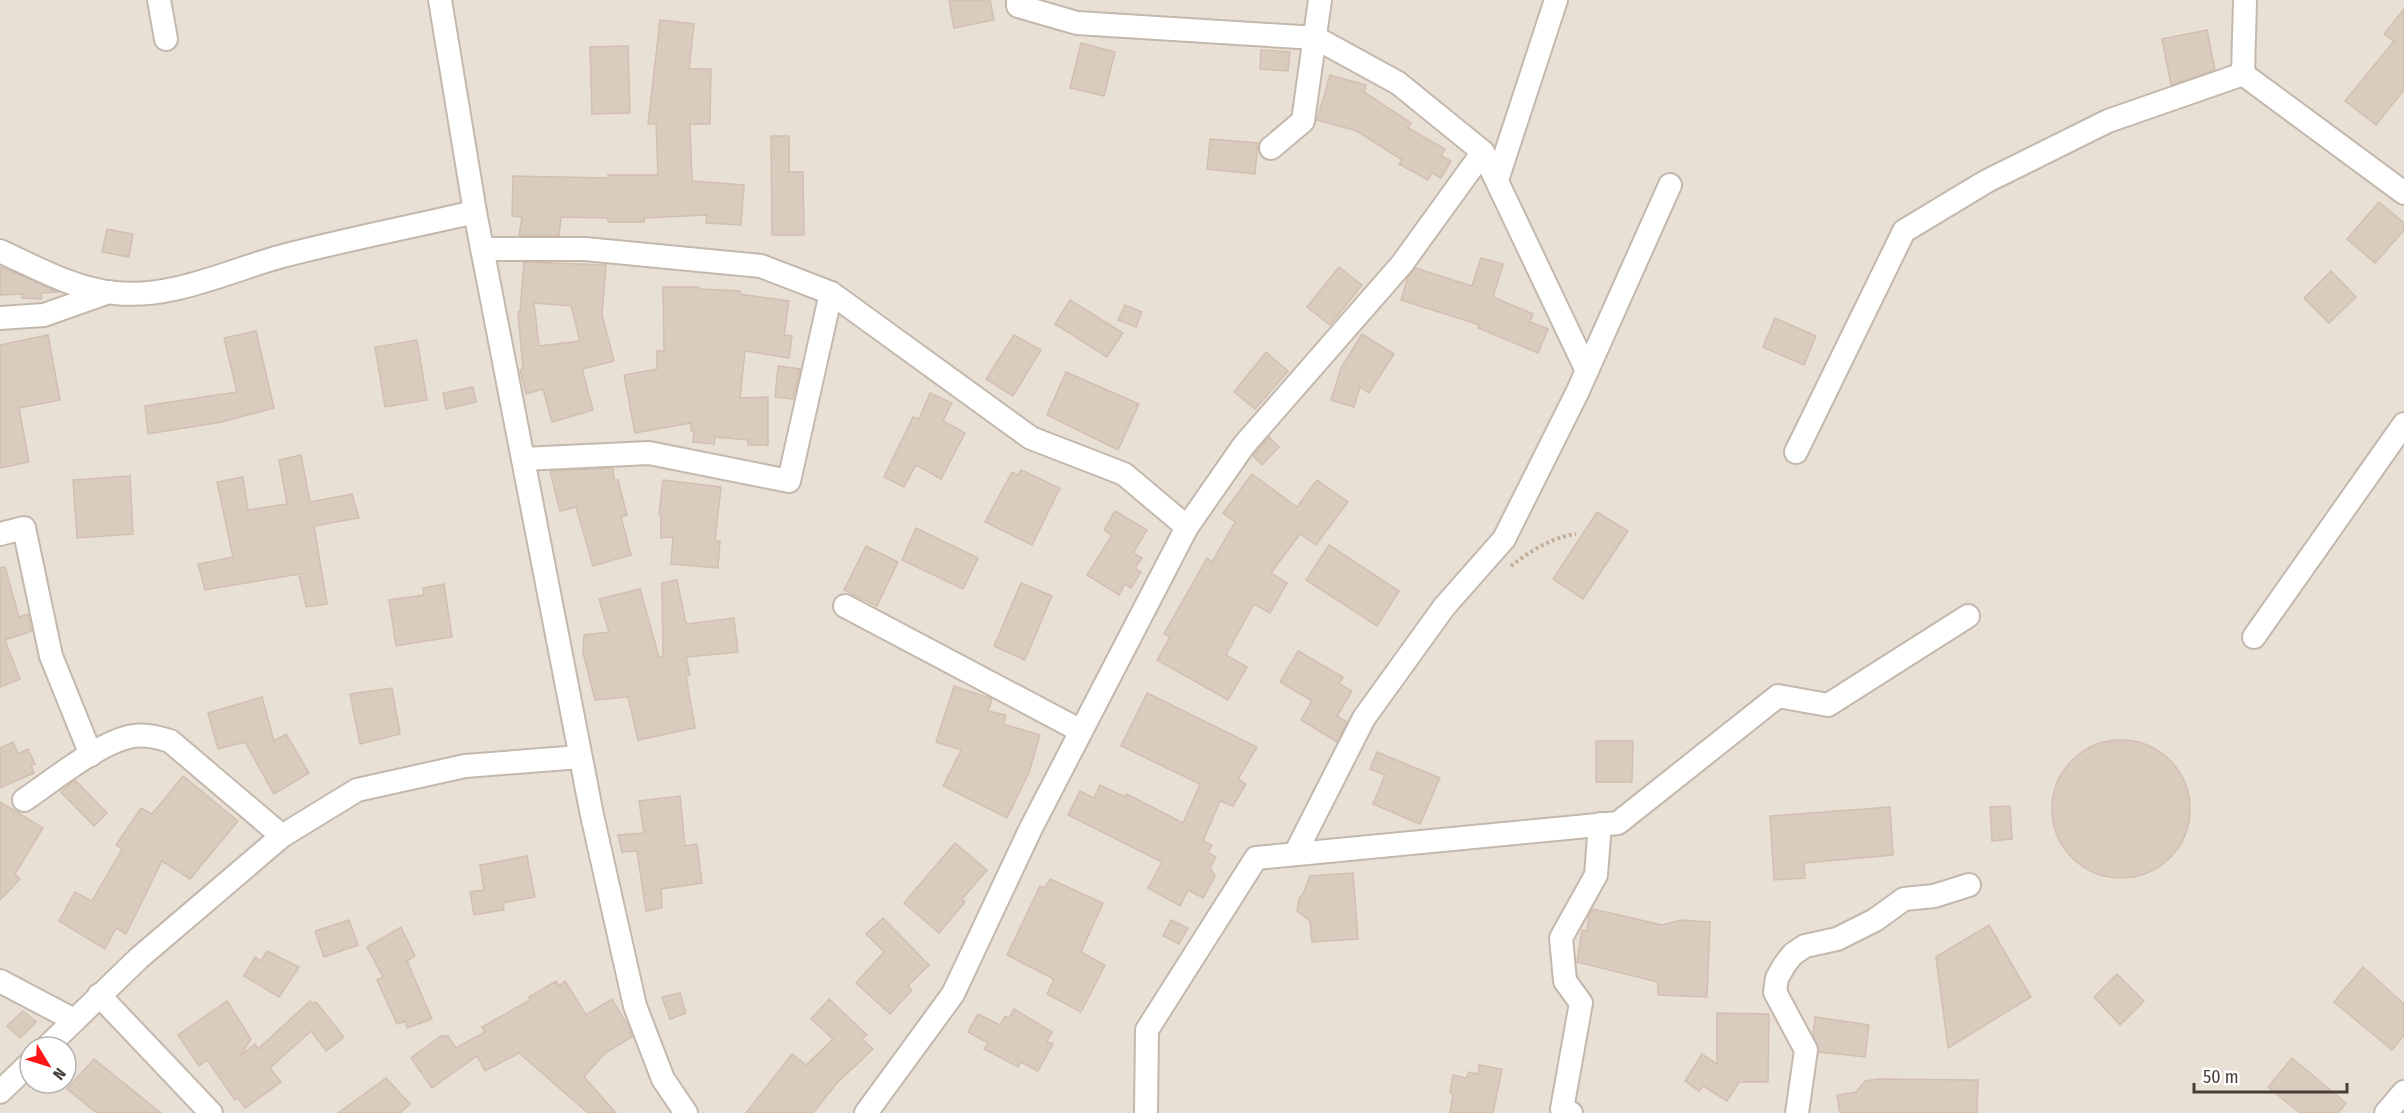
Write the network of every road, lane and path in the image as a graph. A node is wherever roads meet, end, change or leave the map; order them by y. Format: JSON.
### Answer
{"nodes":[{"id":1,"x":159,"y":0,"type":"edge"},
{"id":2,"x":440,"y":0,"type":"edge"},
{"id":3,"x":1018,"y":0,"type":"edge"},
{"id":4,"x":1320,"y":0,"type":"edge"},
{"id":5,"x":1556,"y":0,"type":"edge"},
{"id":6,"x":2245,"y":0,"type":"edge"},
{"id":7,"x":1316,"y":38,"type":"junction"},
{"id":8,"x":166,"y":39,"type":"dead end"},
{"id":9,"x":2243,"y":74,"type":"junction"},
{"id":10,"x":1271,"y":148,"type":"dead end"},
{"id":11,"x":1483,"y":152,"type":"junction"},
{"id":12,"x":1497,"y":180,"type":"junction"},
{"id":13,"x":1670,"y":185,"type":"dead end"},
{"id":14,"x":2404,"y":193,"type":"edge"},
{"id":15,"x":475,"y":212,"type":"junction"},
{"id":16,"x":482,"y":249,"type":"junction"},
{"id":17,"x":0,"y":251,"type":"edge"},
{"id":18,"x":109,"y":292,"type":"junction"},
{"id":19,"x":831,"y":293,"type":"junction"},
{"id":20,"x":0,"y":318,"type":"edge"},
{"id":21,"x":1587,"y":371,"type":"junction"},
{"id":22,"x":2404,"y":424,"type":"edge"},
{"id":23,"x":1796,"y":452,"type":"dead end"},
{"id":24,"x":523,"y":459,"type":"junction"},
{"id":25,"x":1187,"y":527,"type":"junction"},
{"id":26,"x":0,"y":534,"type":"edge"},
{"id":27,"x":1576,"y":534,"type":"dead end"},
{"id":28,"x":1506,"y":570,"type":"dead end"},
{"id":29,"x":845,"y":606,"type":"dead end"},
{"id":30,"x":1968,"y":616,"type":"dead end"},
{"id":31,"x":2254,"y":637,"type":"dead end"},
{"id":32,"x":1081,"y":731,"type":"junction"},
{"id":33,"x":91,"y":755,"type":"junction"},
{"id":34,"x":580,"y":757,"type":"junction"},
{"id":35,"x":24,"y":800,"type":"dead end"},
{"id":36,"x":1599,"y":824,"type":"junction"},
{"id":37,"x":282,"y":836,"type":"junction"},
{"id":38,"x":1295,"y":854,"type":"junction"},
{"id":39,"x":1969,"y":885,"type":"dead end"},
{"id":40,"x":0,"y":981,"type":"edge"},
{"id":41,"x":99,"y":995,"type":"junction"},
{"id":42,"x":74,"y":1020,"type":"junction"},
{"id":43,"x":59,"y":1035,"type":"edge"},
{"id":44,"x":18,"y":1075,"type":"edge"},
{"id":45,"x":0,"y":1092,"type":"edge"},
{"id":46,"x":2404,"y":1092,"type":"edge"},
{"id":47,"x":211,"y":1113,"type":"edge"},
{"id":48,"x":686,"y":1113,"type":"edge"},
{"id":49,"x":866,"y":1113,"type":"edge"},
{"id":50,"x":1146,"y":1113,"type":"edge"},
{"id":51,"x":1571,"y":1113,"type":"edge"},
{"id":52,"x":1797,"y":1113,"type":"edge"},
{"id":53,"x":2386,"y":1113,"type":"edge"}],
"edges":[{"from":1,"to":8,"type":"street"},
{"from":2,"to":15,"type":"street"},
{"from":3,"to":7,"type":"street"},
{"from":4,"to":7,"type":"street"},
{"from":5,"to":12,"type":"street"},
{"from":6,"to":9,"type":"street"},
{"from":7,"to":10,"type":"street"},
{"from":7,"to":11,"type":"street"},
{"from":9,"to":14,"type":"street"},
{"from":9,"to":23,"type":"street"},
{"from":11,"to":12,"type":"street"},
{"from":11,"to":25,"type":"street"},
{"from":12,"to":21,"type":"street"},
{"from":13,"to":21,"type":"street"},
{"from":15,"to":16,"type":"street"},
{"from":15,"to":18,"type":"street"},
{"from":16,"to":19,"type":"street"},
{"from":16,"to":24,"type":"street"},
{"from":17,"to":18,"type":"street"},
{"from":18,"to":20,"type":"street"},
{"from":19,"to":24,"type":"street"},
{"from":19,"to":25,"type":"street"},
{"from":21,"to":38,"type":"street"},
{"from":22,"to":31,"type":"street"},
{"from":24,"to":34,"type":"street"},
{"from":25,"to":32,"type":"street"},
{"from":26,"to":33,"type":"street"},
{"from":27,"to":28,"type":"path"},
{"from":29,"to":32,"type":"street"},
{"from":30,"to":36,"type":"street"},
{"from":32,"to":49,"type":"street"},
{"from":33,"to":35,"type":"street"},
{"from":33,"to":37,"type":"street"},
{"from":34,"to":37,"type":"street"},
{"from":34,"to":48,"type":"street"},
{"from":36,"to":38,"type":"street"},
{"from":36,"to":51,"type":"street"},
{"from":37,"to":41,"type":"street"},
{"from":38,"to":50,"type":"street"},
{"from":39,"to":52,"type":"street"},
{"from":40,"to":42,"type":"street"},
{"from":41,"to":42,"type":"street"},
{"from":41,"to":47,"type":"street"},
{"from":42,"to":43,"type":"street"},
{"from":44,"to":45,"type":"street"},
{"from":46,"to":53,"type":"street"}]}
